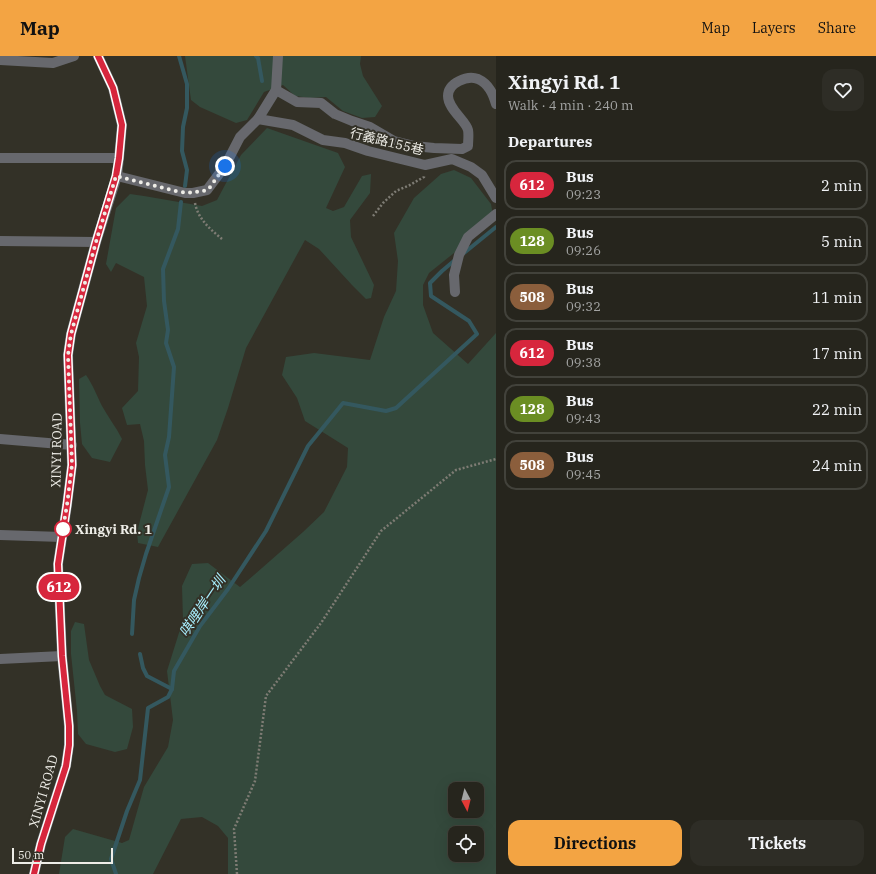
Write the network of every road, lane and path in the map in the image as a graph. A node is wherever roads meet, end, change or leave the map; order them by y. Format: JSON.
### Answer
{"nodes":[{"id":1,"x":74,"y":56,"type":"edge"},
{"id":2,"x":98,"y":56,"type":"edge"},
{"id":3,"x":278,"y":56,"type":"edge"},
{"id":4,"x":0,"y":60,"type":"edge"},
{"id":5,"x":276,"y":90,"type":"junction"},
{"id":6,"x":495,"y":97,"type":"edge"},
{"id":7,"x":258,"y":119,"type":"junction"},
{"id":8,"x":0,"y":158,"type":"edge"},
{"id":9,"x":119,"y":158,"type":"junction"},
{"id":10,"x":425,"y":165,"type":"junction"},
{"id":11,"x":116,"y":176,"type":"junction"},
{"id":12,"x":189,"y":193,"type":"junction"},
{"id":13,"x":496,"y":198,"type":"edge"},
{"id":14,"x":496,"y":214,"type":"edge"},
{"id":15,"x":373,"y":216,"type":"dead end"},
{"id":16,"x":222,"y":239,"type":"dead end"},
{"id":17,"x":0,"y":241,"type":"edge"},
{"id":18,"x":96,"y":242,"type":"junction"},
{"id":19,"x":455,"y":292,"type":"dead end"},
{"id":20,"x":0,"y":439,"type":"edge"},
{"id":21,"x":72,"y":445,"type":"junction"},
{"id":22,"x":496,"y":459,"type":"edge"},
{"id":23,"x":0,"y":535,"type":"edge"},
{"id":24,"x":62,"y":537,"type":"junction"},
{"id":25,"x":62,"y":656,"type":"junction"},
{"id":26,"x":0,"y":659,"type":"edge"},
{"id":27,"x":34,"y":874,"type":"edge"},
{"id":28,"x":238,"y":874,"type":"edge"}],
"edges":[{"from":1,"to":4,"type":"street"},
{"from":2,"to":9,"type":"street","name":"XINYI ROAD"},
{"from":3,"to":5,"type":"street"},
{"from":5,"to":6,"type":"street"},
{"from":5,"to":7,"type":"street"},
{"from":7,"to":10,"type":"street","name":"行義路155巷"},
{"from":7,"to":12,"type":"street"},
{"from":8,"to":9,"type":"street"},
{"from":9,"to":11,"type":"street","name":"XINYI ROAD"},
{"from":10,"to":13,"type":"street","name":"行義路155巷"},
{"from":10,"to":15,"type":"path"},
{"from":11,"to":12,"type":"street"},
{"from":11,"to":18,"type":"street","name":"XINYI ROAD"},
{"from":12,"to":16,"type":"path"},
{"from":14,"to":19,"type":"street"},
{"from":17,"to":18,"type":"street"},
{"from":18,"to":21,"type":"street","name":"XINYI ROAD"},
{"from":20,"to":21,"type":"street"},
{"from":21,"to":24,"type":"street","name":"XINYI ROAD"},
{"from":22,"to":28,"type":"path"},
{"from":23,"to":24,"type":"street"},
{"from":24,"to":25,"type":"street","name":"XINYI ROAD"},
{"from":25,"to":26,"type":"street"},
{"from":25,"to":27,"type":"street","name":"XINYI ROAD"}]}
